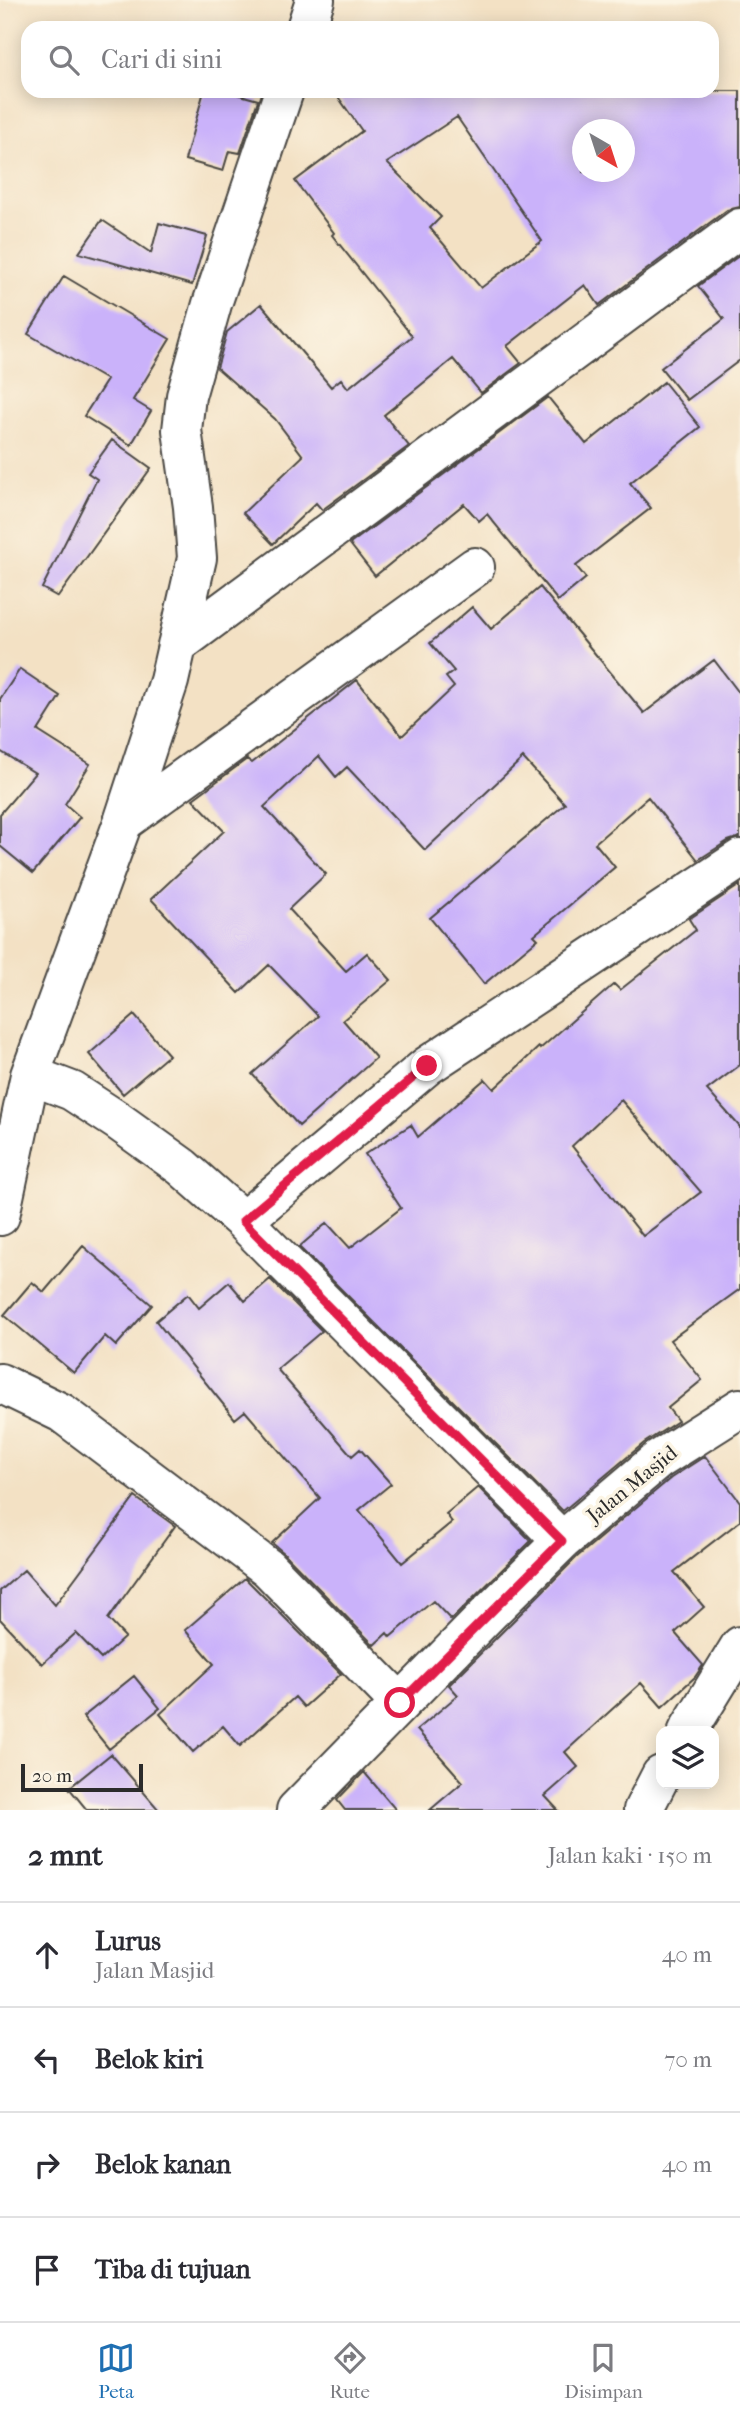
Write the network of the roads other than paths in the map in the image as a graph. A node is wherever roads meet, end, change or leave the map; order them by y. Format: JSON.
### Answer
{"nodes":[{"id":1,"x":315,"y":0,"type":"edge"},
{"id":2,"x":308,"y":21,"type":"edge"},
{"id":3,"x":282,"y":98,"type":"edge"},
{"id":4,"x":740,"y":228,"type":"edge"},
{"id":5,"x":475,"y":567,"type":"dead end"},
{"id":6,"x":177,"y":645,"type":"junction"},
{"id":7,"x":123,"y":822,"type":"junction"},
{"id":8,"x":740,"y":859,"type":"edge"},
{"id":9,"x":30,"y":1075,"type":"junction"},
{"id":10,"x":0,"y":1216,"type":"edge"},
{"id":11,"x":243,"y":1221,"type":"junction"},
{"id":12,"x":0,"y":1383,"type":"edge"},
{"id":13,"x":740,"y":1408,"type":"edge"},
{"id":14,"x":562,"y":1541,"type":"junction"},
{"id":15,"x":740,"y":1646,"type":"edge"},
{"id":16,"x":400,"y":1703,"type":"junction"},
{"id":17,"x":691,"y":1726,"type":"edge"},
{"id":18,"x":656,"y":1785,"type":"edge"},
{"id":19,"x":296,"y":1810,"type":"edge"},
{"id":20,"x":643,"y":1810,"type":"edge"}],
"edges":[{"from":1,"to":2,"type":"street"},
{"from":3,"to":6,"type":"street"},
{"from":4,"to":6,"type":"street"},
{"from":5,"to":7,"type":"street"},
{"from":6,"to":7,"type":"street"},
{"from":7,"to":9,"type":"street"},
{"from":8,"to":11,"type":"street"},
{"from":9,"to":10,"type":"street"},
{"from":9,"to":11,"type":"street"},
{"from":11,"to":14,"type":"street"},
{"from":12,"to":16,"type":"street"},
{"from":13,"to":14,"type":"street","name":"Jalan Masjid"},
{"from":14,"to":16,"type":"street","name":"Jalan Masjid"},
{"from":15,"to":17,"type":"street"},
{"from":16,"to":19,"type":"street","name":"Jalan Masjid"},
{"from":18,"to":20,"type":"street"}]}
